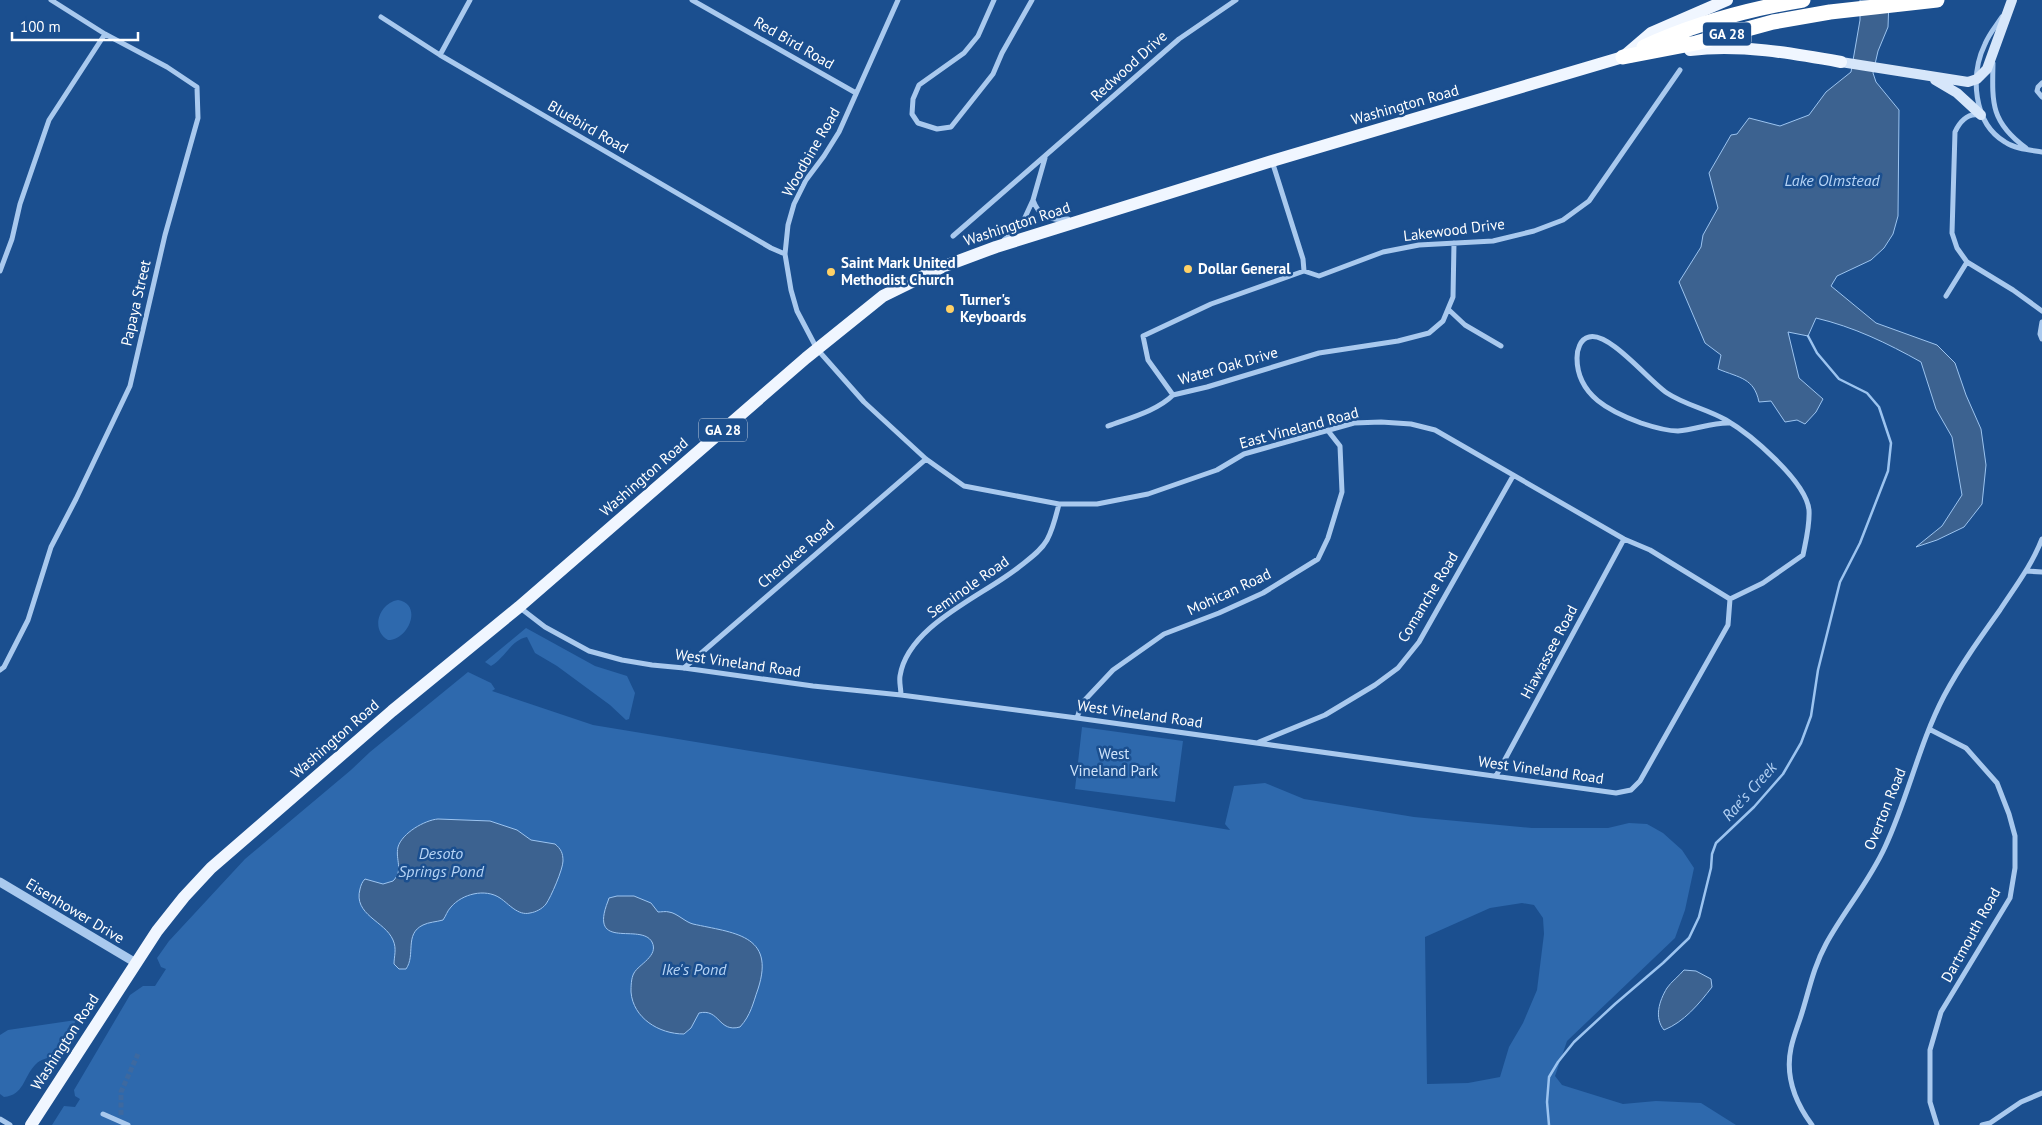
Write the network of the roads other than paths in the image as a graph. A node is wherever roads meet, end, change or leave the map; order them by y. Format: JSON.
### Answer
{"nodes":[{"id":1,"x":51,"y":0,"type":"edge"},
{"id":2,"x":470,"y":0,"type":"edge"},
{"id":3,"x":692,"y":0,"type":"edge"},
{"id":4,"x":898,"y":0,"type":"edge"},
{"id":5,"x":994,"y":0,"type":"edge"},
{"id":6,"x":1032,"y":0,"type":"edge"},
{"id":7,"x":1236,"y":0,"type":"edge"},
{"id":8,"x":1727,"y":0,"type":"edge"},
{"id":9,"x":1803,"y":0,"type":"edge"},
{"id":10,"x":1938,"y":0,"type":"edge"},
{"id":11,"x":2012,"y":0,"type":"edge"},
{"id":12,"x":2007,"y":10,"type":"junction"},
{"id":13,"x":381,"y":17,"type":"dead end"},
{"id":14,"x":105,"y":34,"type":"junction"},
{"id":15,"x":440,"y":55,"type":"junction"},
{"id":16,"x":1993,"y":56,"type":"junction"},
{"id":17,"x":1623,"y":57,"type":"junction"},
{"id":18,"x":1841,"y":62,"type":"joint"},
{"id":19,"x":1680,"y":70,"type":"dead end"},
{"id":20,"x":1930,"y":76,"type":"junction"},
{"id":21,"x":1977,"y":79,"type":"junction"},
{"id":22,"x":2042,"y":83,"type":"edge"},
{"id":23,"x":856,"y":93,"type":"junction"},
{"id":24,"x":2042,"y":97,"type":"edge"},
{"id":25,"x":1981,"y":115,"type":"junction"},
{"id":26,"x":2028,"y":150,"type":"junction"},
{"id":27,"x":2042,"y":152,"type":"edge"},
{"id":28,"x":1045,"y":158,"type":"junction"},
{"id":29,"x":1272,"y":161,"type":"junction"},
{"id":30,"x":1033,"y":200,"type":"junction"},
{"id":31,"x":1091,"y":218,"type":"junction"},
{"id":32,"x":953,"y":236,"type":"dead end"},
{"id":33,"x":1454,"y":243,"type":"junction"},
{"id":34,"x":996,"y":246,"type":"junction"},
{"id":35,"x":785,"y":254,"type":"junction"},
{"id":36,"x":1967,"y":262,"type":"junction"},
{"id":37,"x":0,"y":271,"type":"edge"},
{"id":38,"x":1304,"y":271,"type":"junction"},
{"id":39,"x":1946,"y":296,"type":"dead end"},
{"id":40,"x":1449,"y":310,"type":"junction"},
{"id":41,"x":2042,"y":311,"type":"edge"},
{"id":42,"x":2042,"y":322,"type":"edge"},
{"id":43,"x":2042,"y":339,"type":"edge"},
{"id":44,"x":1501,"y":346,"type":"dead end"},
{"id":45,"x":817,"y":349,"type":"junction"},
{"id":46,"x":1173,"y":395,"type":"junction"},
{"id":47,"x":1730,"y":423,"type":"junction"},
{"id":48,"x":1108,"y":426,"type":"dead end"},
{"id":49,"x":1329,"y":432,"type":"junction"},
{"id":50,"x":926,"y":459,"type":"junction"},
{"id":51,"x":1513,"y":476,"type":"junction"},
{"id":52,"x":1059,"y":504,"type":"junction"},
{"id":53,"x":1624,"y":539,"type":"junction"},
{"id":54,"x":2042,"y":539,"type":"edge"},
{"id":55,"x":2026,"y":571,"type":"junction"},
{"id":56,"x":2042,"y":572,"type":"edge"},
{"id":57,"x":1730,"y":599,"type":"junction"},
{"id":58,"x":519,"y":607,"type":"junction"},
{"id":59,"x":684,"y":668,"type":"junction"},
{"id":60,"x":0,"y":670,"type":"edge"},
{"id":61,"x":901,"y":695,"type":"junction"},
{"id":62,"x":1077,"y":718,"type":"junction"},
{"id":63,"x":1929,"y":729,"type":"junction"},
{"id":64,"x":1257,"y":743,"type":"junction"},
{"id":65,"x":1496,"y":776,"type":"junction"},
{"id":66,"x":0,"y":882,"type":"edge"},
{"id":67,"x":136,"y":963,"type":"junction"},
{"id":68,"x":2042,"y":1093,"type":"edge"},
{"id":69,"x":103,"y":1114,"type":"dead end"},
{"id":70,"x":0,"y":1119,"type":"edge"},
{"id":71,"x":10,"y":1125,"type":"edge"},
{"id":72,"x":31,"y":1125,"type":"edge"},
{"id":73,"x":128,"y":1125,"type":"edge"},
{"id":74,"x":1812,"y":1125,"type":"edge"},
{"id":75,"x":1936,"y":1125,"type":"edge"},
{"id":76,"x":1982,"y":1125,"type":"edge"}],
"edges":[{"from":1,"to":14,"type":"street","name":"Papaya Street"},
{"from":2,"to":15,"type":"street"},
{"from":3,"to":23,"type":"street","name":"Red Bird Road"},
{"from":4,"to":23,"type":"street","name":"Woodbine Road"},
{"from":5,"to":6,"type":"street"},
{"from":7,"to":28,"type":"street","name":"Redwood Drive"},
{"from":8,"to":17,"type":"main road"},
{"from":9,"to":17,"type":"highway","number":"GA 28"},
{"from":10,"to":17,"type":"highway","number":"GA 28"},
{"from":11,"to":12,"type":"main road"},
{"from":12,"to":16,"type":"main road"},
{"from":12,"to":21,"type":"street"},
{"from":13,"to":15,"type":"street","name":"Bluebird Road"},
{"from":14,"to":37,"type":"street"},
{"from":14,"to":60,"type":"street","name":"Papaya Street"},
{"from":15,"to":35,"type":"street","name":"Bluebird Road"},
{"from":16,"to":21,"type":"main road"},
{"from":16,"to":26,"type":"street"},
{"from":17,"to":18,"type":"main road"},
{"from":17,"to":29,"type":"main road","name":"Washington Road","number":"GA 28"},
{"from":18,"to":20,"type":"main road"},
{"from":19,"to":33,"type":"street","name":"Lakewood Drive"},
{"from":20,"to":21,"type":"main road"},
{"from":20,"to":25,"type":"main road"},
{"from":21,"to":25,"type":"street"},
{"from":22,"to":24,"type":"street"},
{"from":23,"to":35,"type":"street","name":"Woodbine Road"},
{"from":25,"to":26,"type":"street"},
{"from":25,"to":36,"type":"street"},
{"from":26,"to":27,"type":"street"},
{"from":28,"to":30,"type":"street"},
{"from":28,"to":32,"type":"street","name":"Redwood Drive"},
{"from":29,"to":31,"type":"main road","name":"Washington Road","number":"GA 28"},
{"from":29,"to":38,"type":"street"},
{"from":30,"to":31,"type":"street"},
{"from":30,"to":34,"type":"street"},
{"from":31,"to":34,"type":"main road","name":"Washington Road","number":"GA 28"},
{"from":33,"to":38,"type":"street","name":"Lakewood Drive"},
{"from":33,"to":40,"type":"street","name":"Water Oak Drive"},
{"from":34,"to":45,"type":"main road","name":"Washington Road","number":"GA 28"},
{"from":35,"to":45,"type":"street","name":"Woodbine Road"},
{"from":36,"to":39,"type":"street"},
{"from":36,"to":41,"type":"street"},
{"from":38,"to":46,"type":"street","name":"Water Oak Drive"},
{"from":40,"to":44,"type":"street"},
{"from":40,"to":46,"type":"street","name":"Water Oak Drive"},
{"from":42,"to":43,"type":"street"},
{"from":45,"to":50,"type":"street","name":"East Vineland Road"},
{"from":45,"to":58,"type":"main road","name":"Washington Road","number":"GA 28"},
{"from":46,"to":48,"type":"street"},
{"from":47,"to":47,"type":"street"},
{"from":47,"to":57,"type":"street"},
{"from":49,"to":51,"type":"street","name":"East Vineland Road"},
{"from":49,"to":52,"type":"street","name":"East Vineland Road"},
{"from":49,"to":62,"type":"street","name":"Mohican Road"},
{"from":50,"to":52,"type":"street","name":"East Vineland Road"},
{"from":50,"to":59,"type":"street","name":"Cherokee Road"},
{"from":51,"to":53,"type":"street","name":"East Vineland Road"},
{"from":51,"to":64,"type":"street","name":"Comanche Road"},
{"from":52,"to":61,"type":"street","name":"Seminole Road"},
{"from":53,"to":57,"type":"street","name":"East Vineland Road"},
{"from":53,"to":65,"type":"street","name":"Hiawassee Road"},
{"from":54,"to":55,"type":"street","name":"Overton Road"},
{"from":55,"to":56,"type":"street"},
{"from":55,"to":63,"type":"street","name":"Overton Road"},
{"from":57,"to":65,"type":"street","name":"West Vineland Road"},
{"from":58,"to":59,"type":"street","name":"West Vineland Road"},
{"from":58,"to":67,"type":"main road","name":"Washington Road","number":"GA 28"},
{"from":59,"to":61,"type":"street","name":"West Vineland Road"},
{"from":61,"to":62,"type":"street","name":"West Vineland Road"},
{"from":62,"to":64,"type":"street","name":"West Vineland Road"},
{"from":63,"to":74,"type":"street","name":"Overton Road"},
{"from":63,"to":75,"type":"street","name":"Dartmouth Road"},
{"from":64,"to":65,"type":"street","name":"West Vineland Road"},
{"from":66,"to":67,"type":"street","name":"Eisenhower Drive"},
{"from":67,"to":72,"type":"main road","name":"Washington Road","number":"GA 28"},
{"from":68,"to":76,"type":"street"},
{"from":69,"to":73,"type":"street"},
{"from":70,"to":71,"type":"street"}]}
